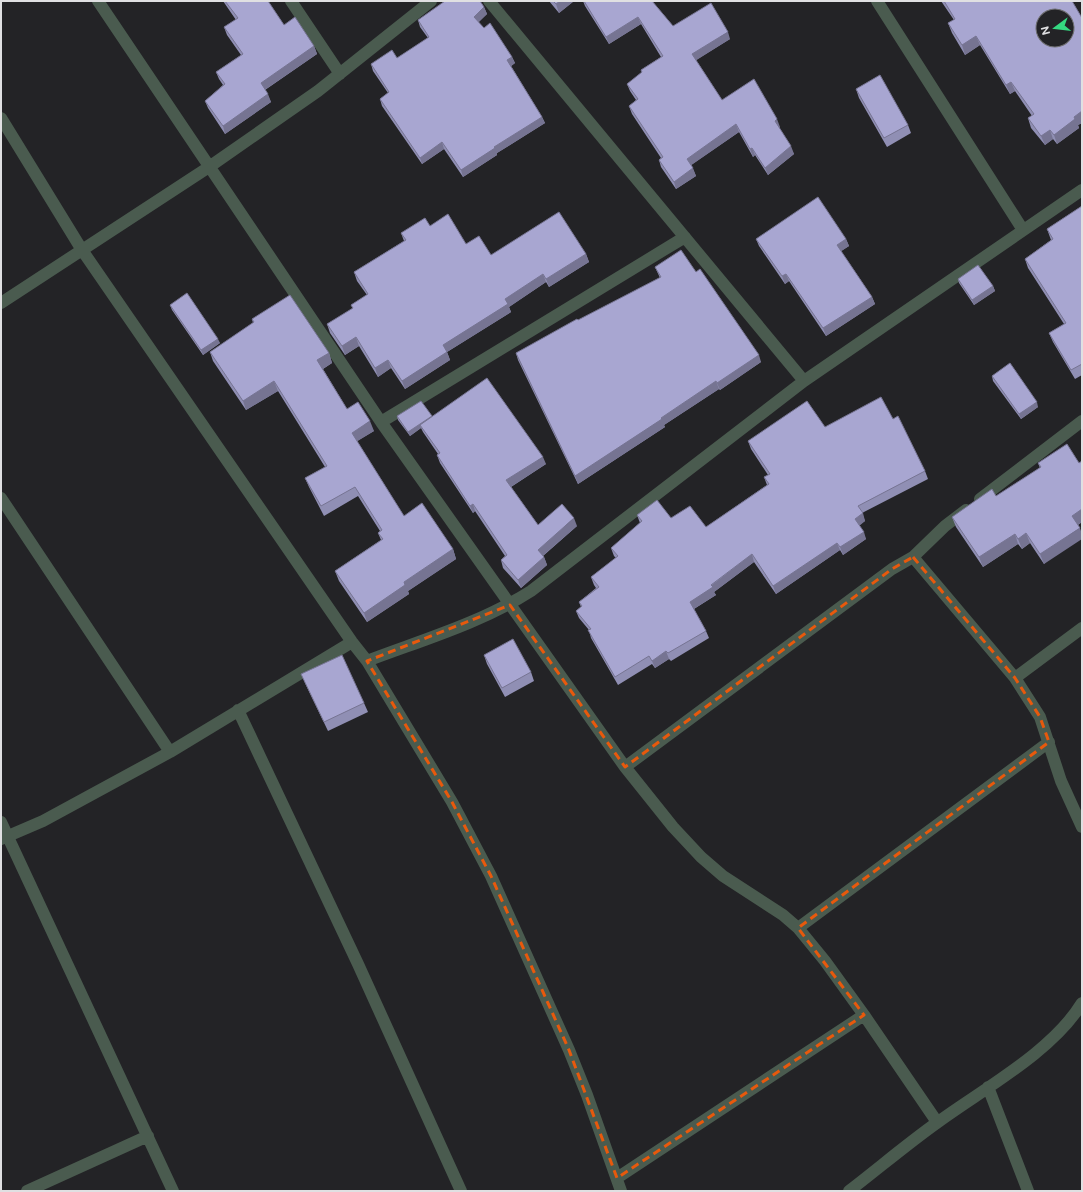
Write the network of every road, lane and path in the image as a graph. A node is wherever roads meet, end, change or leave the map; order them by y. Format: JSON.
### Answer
{"nodes":[{"id":1,"x":98,"y":1,"type":"edge"},
{"id":2,"x":291,"y":1,"type":"edge"},
{"id":3,"x":431,"y":1,"type":"edge"},
{"id":4,"x":489,"y":1,"type":"edge"},
{"id":5,"x":878,"y":1,"type":"edge"},
{"id":6,"x":340,"y":74,"type":"junction"},
{"id":7,"x":1,"y":118,"type":"edge"},
{"id":8,"x":209,"y":167,"type":"junction"},
{"id":9,"x":1082,"y":190,"type":"edge"},
{"id":10,"x":1023,"y":230,"type":"junction"},
{"id":11,"x":686,"y":237,"type":"junction"},
{"id":12,"x":82,"y":250,"type":"junction"},
{"id":13,"x":1,"y":303,"type":"edge"},
{"id":14,"x":804,"y":381,"type":"junction"},
{"id":15,"x":1082,"y":421,"type":"edge"},
{"id":16,"x":381,"y":422,"type":"junction"},
{"id":17,"x":1,"y":498,"type":"edge"},
{"id":18,"x":913,"y":556,"type":"junction"},
{"id":19,"x":510,"y":605,"type":"junction"},
{"id":20,"x":1082,"y":628,"type":"edge"},
{"id":21,"x":352,"y":642,"type":"junction"},
{"id":22,"x":367,"y":661,"type":"junction"},
{"id":23,"x":1015,"y":678,"type":"junction"},
{"id":24,"x":238,"y":710,"type":"junction"},
{"id":25,"x":1049,"y":742,"type":"junction"},
{"id":26,"x":170,"y":752,"type":"junction"},
{"id":27,"x":625,"y":767,"type":"junction"},
{"id":28,"x":1,"y":822,"type":"edge"},
{"id":29,"x":1082,"y":827,"type":"edge"},
{"id":30,"x":4,"y":838,"type":"edge"},
{"id":31,"x":798,"y":928,"type":"junction"},
{"id":32,"x":1082,"y":1003,"type":"edge"},
{"id":33,"x":864,"y":1015,"type":"junction"},
{"id":34,"x":988,"y":1087,"type":"junction"},
{"id":35,"x":937,"y":1122,"type":"junction"},
{"id":36,"x":148,"y":1136,"type":"junction"},
{"id":37,"x":617,"y":1178,"type":"junction"},
{"id":38,"x":27,"y":1191,"type":"edge"},
{"id":39,"x":173,"y":1191,"type":"edge"},
{"id":40,"x":461,"y":1191,"type":"edge"},
{"id":41,"x":621,"y":1191,"type":"edge"},
{"id":42,"x":849,"y":1191,"type":"edge"},
{"id":43,"x":1028,"y":1191,"type":"edge"}],
"edges":[{"from":1,"to":8,"type":"street"},
{"from":2,"to":6,"type":"street"},
{"from":3,"to":6,"type":"street"},
{"from":4,"to":11,"type":"street"},
{"from":5,"to":10,"type":"street"},
{"from":6,"to":8,"type":"street"},
{"from":7,"to":12,"type":"street"},
{"from":8,"to":12,"type":"street"},
{"from":8,"to":16,"type":"street"},
{"from":9,"to":10,"type":"street"},
{"from":10,"to":14,"type":"street"},
{"from":11,"to":14,"type":"street"},
{"from":11,"to":16,"type":"street"},
{"from":12,"to":13,"type":"street"},
{"from":12,"to":21,"type":"street"},
{"from":14,"to":19,"type":"street"},
{"from":15,"to":18,"type":"street"},
{"from":16,"to":19,"type":"street"},
{"from":17,"to":26,"type":"street"},
{"from":18,"to":23,"type":"street"},
{"from":18,"to":27,"type":"street"},
{"from":19,"to":22,"type":"street"},
{"from":19,"to":27,"type":"street"},
{"from":20,"to":23,"type":"street"},
{"from":21,"to":22,"type":"street"},
{"from":21,"to":24,"type":"street"},
{"from":22,"to":37,"type":"street"},
{"from":23,"to":25,"type":"street"},
{"from":24,"to":26,"type":"street"},
{"from":24,"to":40,"type":"street"},
{"from":25,"to":29,"type":"street"},
{"from":25,"to":31,"type":"street"},
{"from":26,"to":30,"type":"street"},
{"from":27,"to":31,"type":"street"},
{"from":28,"to":30,"type":"street"},
{"from":30,"to":36,"type":"street"},
{"from":31,"to":33,"type":"street"},
{"from":32,"to":34,"type":"street"},
{"from":33,"to":35,"type":"street"},
{"from":33,"to":37,"type":"street"},
{"from":34,"to":35,"type":"street"},
{"from":34,"to":43,"type":"street"},
{"from":35,"to":42,"type":"street"},
{"from":36,"to":38,"type":"street"},
{"from":36,"to":39,"type":"street"},
{"from":37,"to":41,"type":"street"}]}
